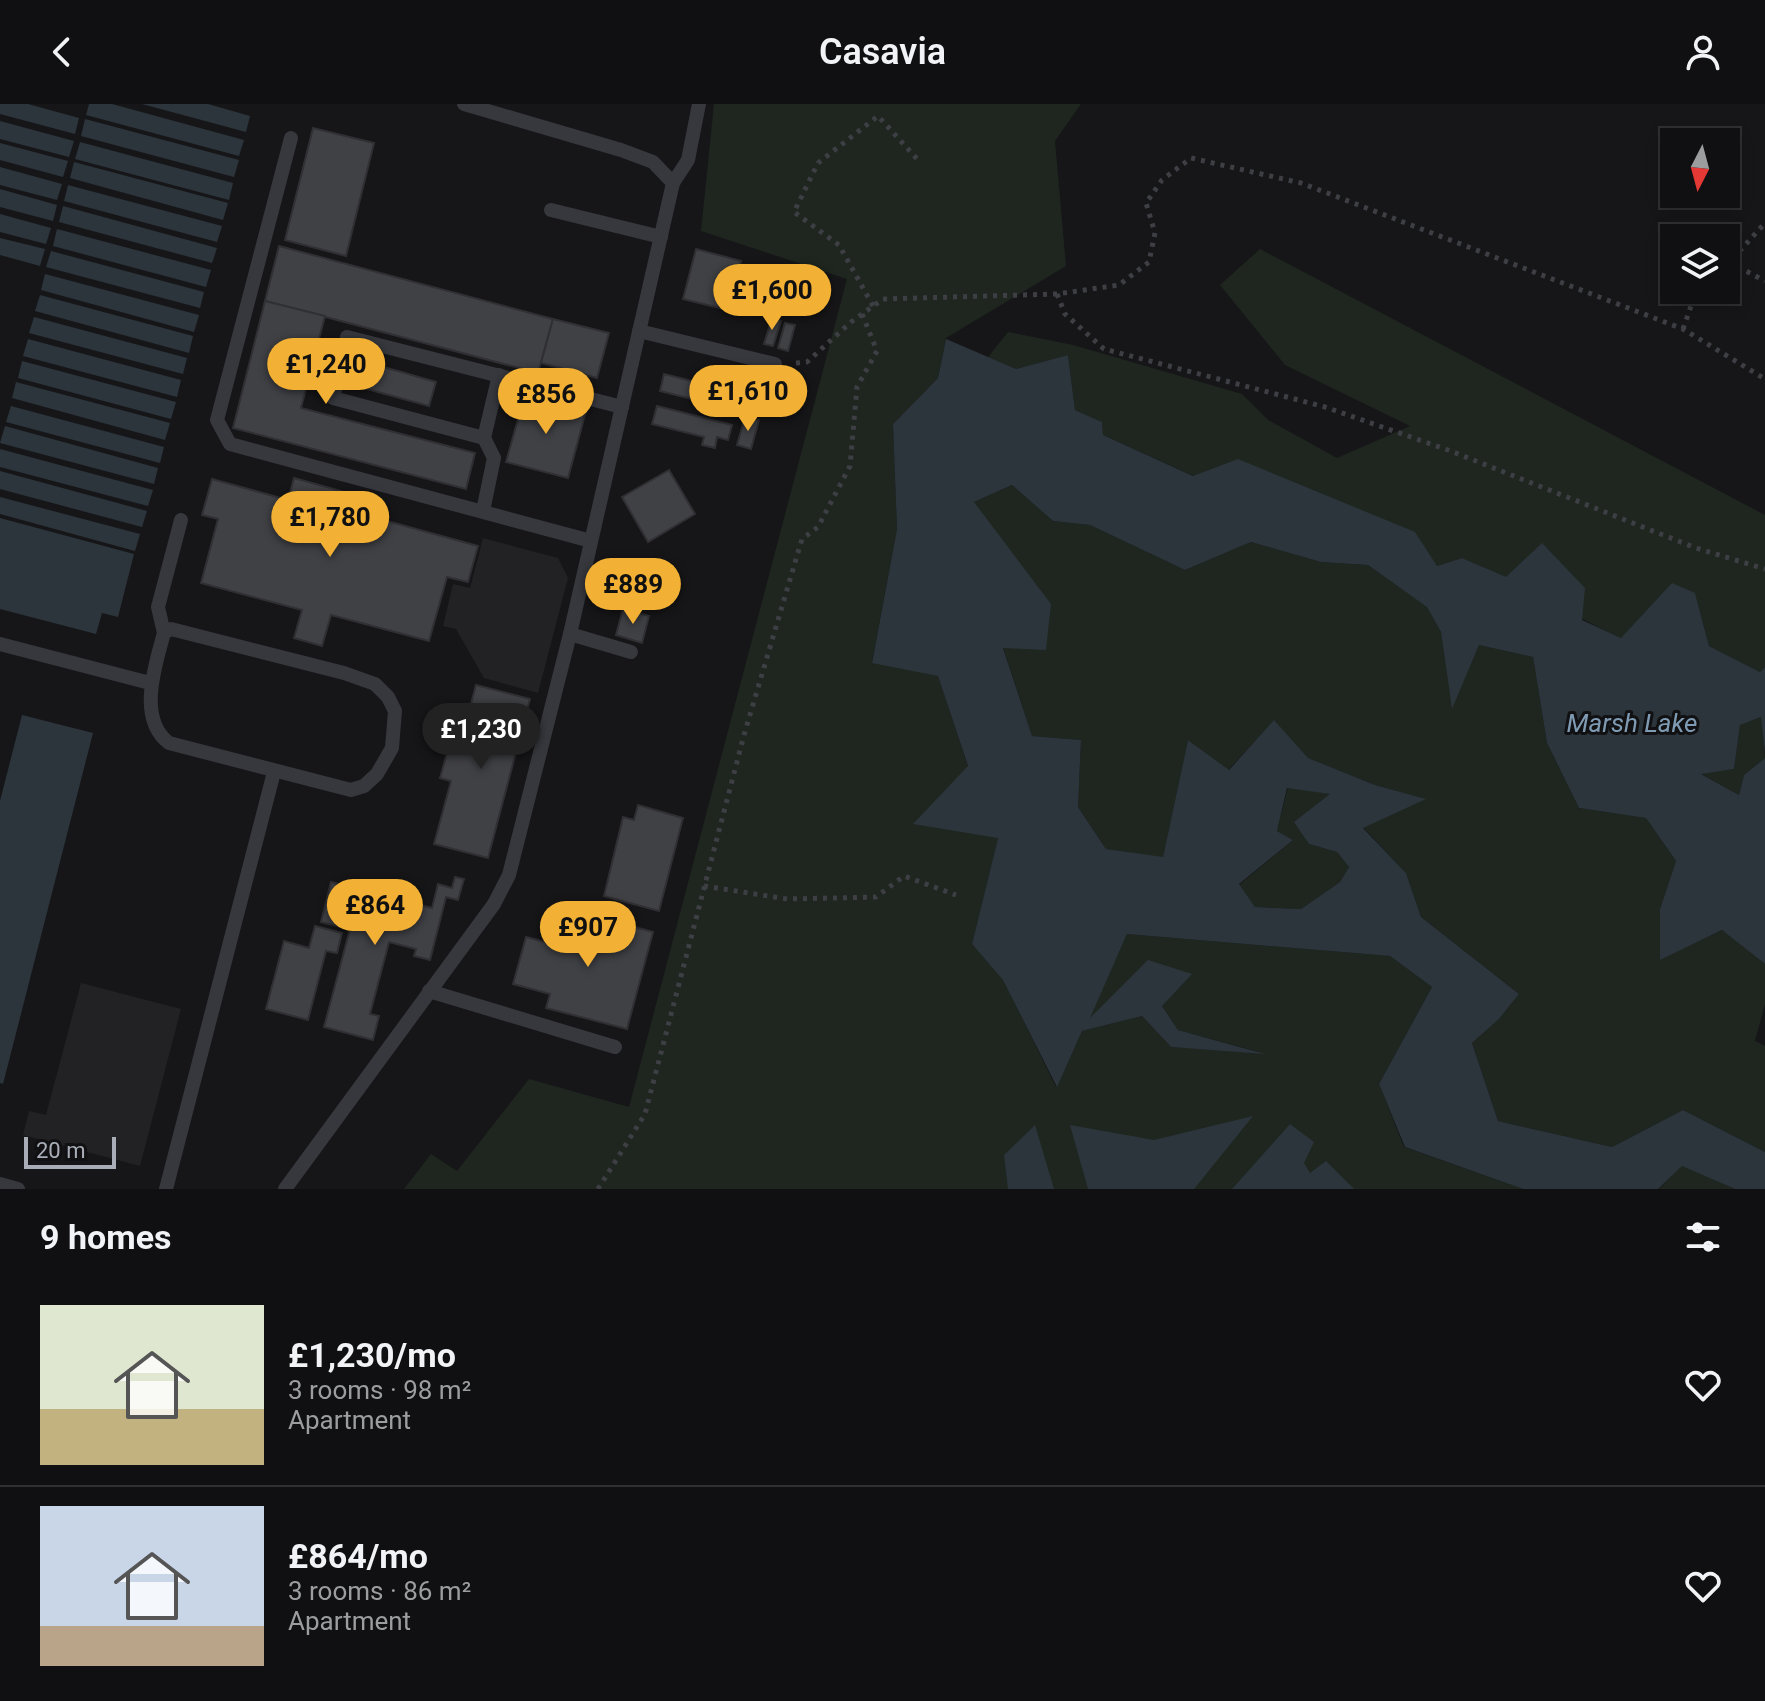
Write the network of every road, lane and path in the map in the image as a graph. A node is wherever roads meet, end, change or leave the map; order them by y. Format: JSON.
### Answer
{"nodes":[{"id":1,"x":464,"y":104,"type":"edge"},
{"id":2,"x":699,"y":104,"type":"edge"},
{"id":3,"x":291,"y":138,"type":"dead end"},
{"id":4,"x":918,"y":160,"type":"dead end"},
{"id":5,"x":673,"y":183,"type":"junction"},
{"id":6,"x":551,"y":210,"type":"dead end"},
{"id":7,"x":1765,"y":223,"type":"edge"},
{"id":8,"x":661,"y":237,"type":"junction"},
{"id":9,"x":1740,"y":251,"type":"edge"},
{"id":10,"x":1740,"y":270,"type":"edge"},
{"id":11,"x":1765,"y":281,"type":"edge"},
{"id":12,"x":1057,"y":294,"type":"junction"},
{"id":13,"x":1693,"y":304,"type":"edge"},
{"id":14,"x":873,"y":306,"type":"junction"},
{"id":15,"x":862,"y":314,"type":"junction"},
{"id":16,"x":1683,"y":329,"type":"junction"},
{"id":17,"x":639,"y":331,"type":"junction"},
{"id":18,"x":775,"y":364,"type":"joint"},
{"id":19,"x":499,"y":375,"type":"junction"},
{"id":20,"x":1765,"y":379,"type":"edge"},
{"id":21,"x":622,"y":407,"type":"junction"},
{"id":22,"x":484,"y":438,"type":"junction"},
{"id":23,"x":483,"y":511,"type":"junction"},
{"id":24,"x":181,"y":520,"type":"dead end"},
{"id":25,"x":591,"y":541,"type":"junction"},
{"id":26,"x":1765,"y":569,"type":"edge"},
{"id":27,"x":164,"y":633,"type":"junction"},
{"id":28,"x":570,"y":634,"type":"junction"},
{"id":29,"x":0,"y":644,"type":"edge"},
{"id":30,"x":631,"y":652,"type":"dead end"},
{"id":31,"x":150,"y":683,"type":"junction"},
{"id":32,"x":274,"y":772,"type":"junction"},
{"id":33,"x":704,"y":886,"type":"junction"},
{"id":34,"x":956,"y":895,"type":"dead end"},
{"id":35,"x":429,"y":991,"type":"junction"},
{"id":36,"x":615,"y":1047,"type":"dead end"},
{"id":37,"x":0,"y":1184,"type":"edge"},
{"id":38,"x":18,"y":1189,"type":"edge"},
{"id":39,"x":166,"y":1189,"type":"edge"},
{"id":40,"x":285,"y":1189,"type":"edge"},
{"id":41,"x":598,"y":1189,"type":"edge"}],
"edges":[{"from":1,"to":5,"type":"lane"},
{"from":2,"to":5,"type":"lane"},
{"from":3,"to":23,"type":"lane"},
{"from":4,"to":14,"type":"path"},
{"from":5,"to":8,"type":"lane"},
{"from":6,"to":8,"type":"lane"},
{"from":7,"to":9,"type":"path"},
{"from":8,"to":17,"type":"lane"},
{"from":10,"to":11,"type":"path"},
{"from":12,"to":14,"type":"path"},
{"from":12,"to":16,"type":"path"},
{"from":12,"to":26,"type":"path"},
{"from":13,"to":16,"type":"path"},
{"from":14,"to":15,"type":"path"},
{"from":15,"to":18,"type":"path"},
{"from":15,"to":33,"type":"path"},
{"from":16,"to":20,"type":"path"},
{"from":17,"to":18,"type":"lane"},
{"from":17,"to":21,"type":"lane"},
{"from":19,"to":21,"type":"lane"},
{"from":19,"to":22,"type":"lane"},
{"from":19,"to":22,"type":"lane"},
{"from":21,"to":25,"type":"lane"},
{"from":22,"to":23,"type":"lane"},
{"from":23,"to":25,"type":"lane"},
{"from":24,"to":27,"type":"lane"},
{"from":25,"to":28,"type":"lane"},
{"from":27,"to":31,"type":"lane"},
{"from":27,"to":32,"type":"lane"},
{"from":28,"to":30,"type":"lane"},
{"from":28,"to":35,"type":"lane"},
{"from":29,"to":31,"type":"lane"},
{"from":31,"to":32,"type":"lane"},
{"from":32,"to":39,"type":"lane"},
{"from":33,"to":34,"type":"path"},
{"from":33,"to":41,"type":"path"},
{"from":35,"to":36,"type":"lane"},
{"from":35,"to":40,"type":"lane"},
{"from":37,"to":38,"type":"lane"}]}
